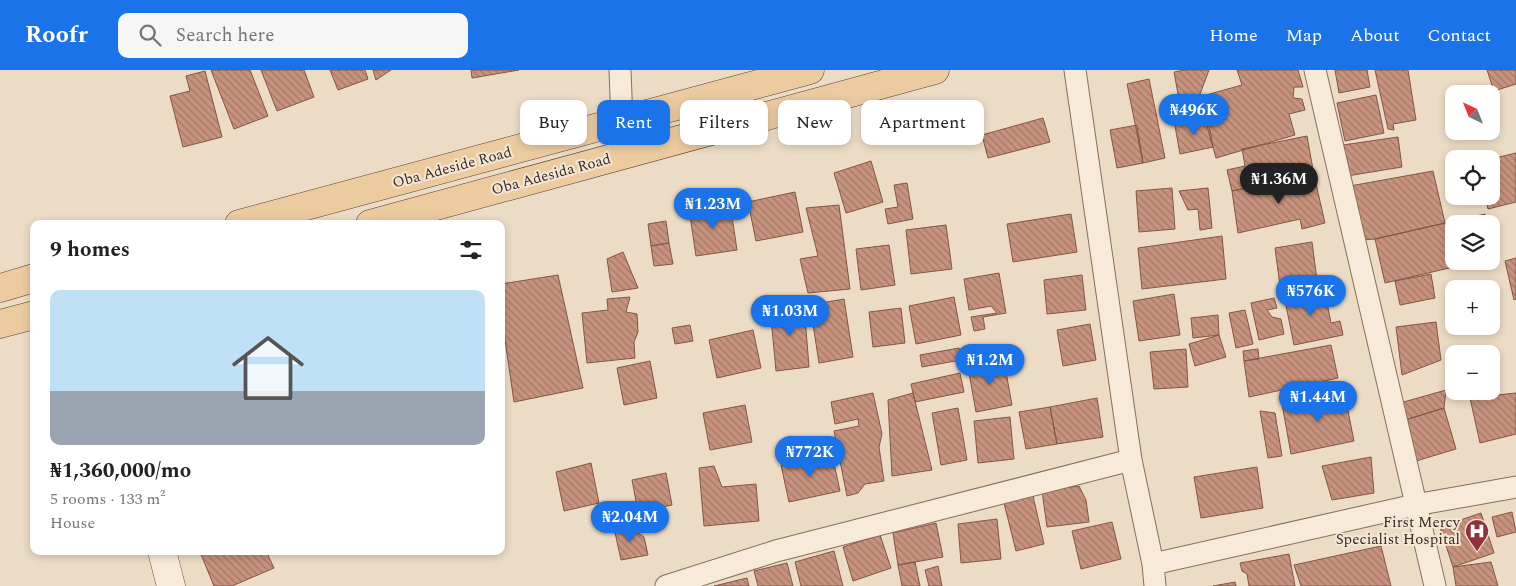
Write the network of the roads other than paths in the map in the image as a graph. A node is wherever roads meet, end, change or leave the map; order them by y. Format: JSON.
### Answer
{"nodes":[{"id":1,"x":620,"y":70,"type":"edge"},
{"id":2,"x":810,"y":70,"type":"edge"},
{"id":3,"x":935,"y":70,"type":"edge"},
{"id":4,"x":1075,"y":70,"type":"edge"},
{"id":5,"x":1315,"y":70,"type":"edge"},
{"id":6,"x":621,"y":100,"type":"edge"},
{"id":7,"x":670,"y":109,"type":"edge"},
{"id":8,"x":597,"y":129,"type":"edge"},
{"id":9,"x":513,"y":151,"type":"junction"},
{"id":10,"x":521,"y":183,"type":"junction"},
{"id":11,"x":255,"y":220,"type":"edge"},
{"id":12,"x":385,"y":220,"type":"edge"},
{"id":13,"x":30,"y":279,"type":"edge"},
{"id":14,"x":0,"y":288,"type":"edge"},
{"id":15,"x":30,"y":317,"type":"edge"},
{"id":16,"x":0,"y":324,"type":"edge"},
{"id":17,"x":1131,"y":460,"type":"junction"},
{"id":18,"x":1516,"y":487,"type":"edge"},
{"id":19,"x":1415,"y":505,"type":"junction"},
{"id":20,"x":163,"y":555,"type":"edge"},
{"id":21,"x":1153,"y":564,"type":"junction"},
{"id":22,"x":171,"y":586,"type":"edge"},
{"id":23,"x":666,"y":586,"type":"edge"},
{"id":24,"x":1155,"y":586,"type":"edge"},
{"id":25,"x":1435,"y":586,"type":"edge"}],
"edges":[{"from":1,"to":6,"type":"street"},
{"from":2,"to":7,"type":"main road","name":"Oba Adeside Road"},
{"from":3,"to":10,"type":"main road","name":"Oba Adesida Road"},
{"from":4,"to":17,"type":"street"},
{"from":5,"to":19,"type":"street"},
{"from":8,"to":9,"type":"main road","name":"Oba Adeside Road"},
{"from":9,"to":10,"type":"main road"},
{"from":9,"to":11,"type":"main road","name":"Oba Adeside Road"},
{"from":10,"to":12,"type":"main road","name":"Oba Adesida Road"},
{"from":13,"to":14,"type":"main road"},
{"from":15,"to":16,"type":"main road"},
{"from":17,"to":21,"type":"street"},
{"from":17,"to":23,"type":"street"},
{"from":18,"to":19,"type":"street"},
{"from":19,"to":21,"type":"street"},
{"from":19,"to":25,"type":"street"},
{"from":20,"to":22,"type":"street"},
{"from":21,"to":24,"type":"street"}]}
